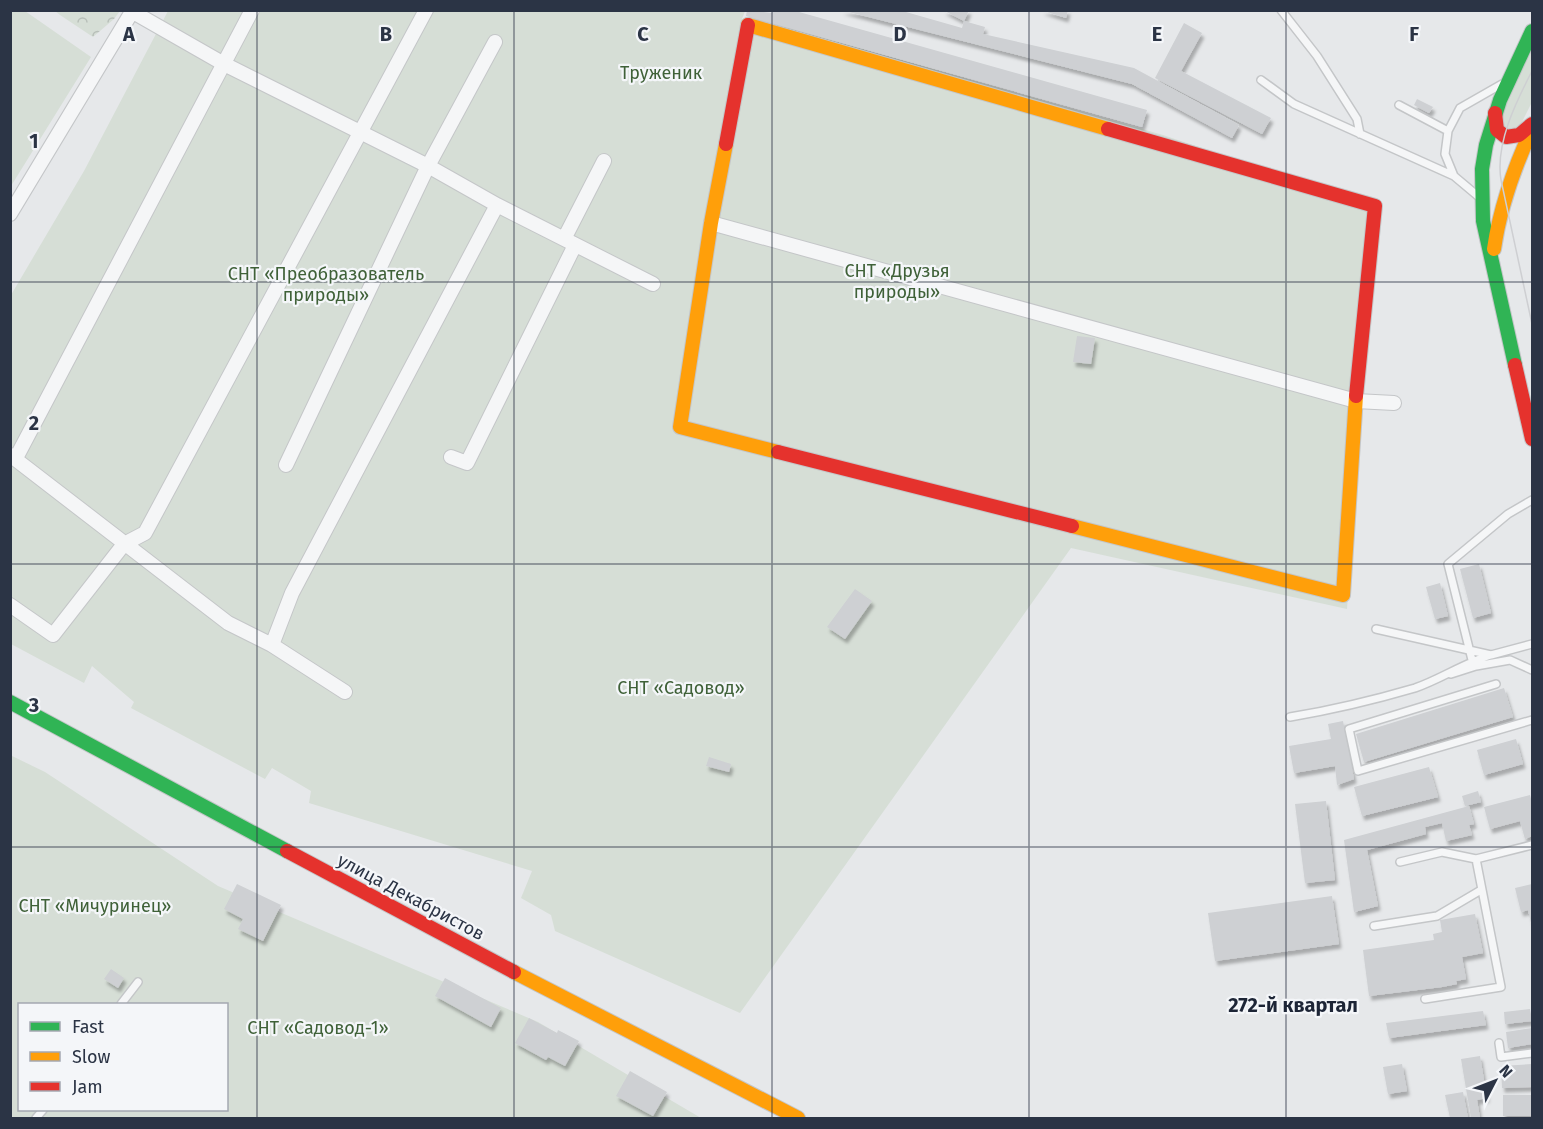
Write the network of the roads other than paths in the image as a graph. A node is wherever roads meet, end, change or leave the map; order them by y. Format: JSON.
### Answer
{"nodes":[{"id":1,"x":252,"y":10,"type":"edge"},
{"id":2,"x":426,"y":10,"type":"edge"},
{"id":3,"x":1281,"y":10,"type":"edge"},
{"id":4,"x":133,"y":11,"type":"edge"},
{"id":5,"x":1533,"y":31,"type":"edge"},
{"id":6,"x":495,"y":42,"type":"dead end"},
{"id":7,"x":224,"y":64,"type":"junction"},
{"id":8,"x":1261,"y":80,"type":"dead end"},
{"id":9,"x":1506,"y":81,"type":"junction"},
{"id":10,"x":1399,"y":105,"type":"dead end"},
{"id":11,"x":1495,"y":111,"type":"junction"},
{"id":12,"x":1533,"y":123,"type":"edge"},
{"id":13,"x":1533,"y":129,"type":"edge"},
{"id":14,"x":1448,"y":131,"type":"junction"},
{"id":15,"x":360,"y":132,"type":"junction"},
{"id":16,"x":1360,"y":134,"type":"junction"},
{"id":17,"x":604,"y":161,"type":"dead end"},
{"id":18,"x":428,"y":166,"type":"junction"},
{"id":19,"x":1454,"y":176,"type":"junction"},
{"id":20,"x":1480,"y":199,"type":"junction"},
{"id":21,"x":497,"y":205,"type":"junction"},
{"id":22,"x":10,"y":214,"type":"edge"},
{"id":23,"x":711,"y":223,"type":"junction"},
{"id":24,"x":569,"y":242,"type":"junction"},
{"id":25,"x":1493,"y":260,"type":"junction"},
{"id":26,"x":653,"y":284,"type":"dead end"},
{"id":27,"x":1356,"y":400,"type":"junction"},
{"id":28,"x":1394,"y":403,"type":"dead end"},
{"id":29,"x":1533,"y":439,"type":"edge"},
{"id":30,"x":13,"y":457,"type":"edge"},
{"id":31,"x":452,"y":457,"type":"dead end"},
{"id":32,"x":286,"y":465,"type":"dead end"},
{"id":33,"x":1533,"y":500,"type":"edge"},
{"id":34,"x":124,"y":544,"type":"junction"},
{"id":35,"x":10,"y":605,"type":"edge"},
{"id":36,"x":1376,"y":629,"type":"dead end"},
{"id":37,"x":1533,"y":644,"type":"edge"},
{"id":38,"x":272,"y":645,"type":"junction"},
{"id":39,"x":1468,"y":648,"type":"junction"},
{"id":40,"x":1491,"y":655,"type":"junction"},
{"id":41,"x":1472,"y":660,"type":"junction"},
{"id":42,"x":1533,"y":670,"type":"edge"},
{"id":43,"x":1431,"y":681,"type":"junction"},
{"id":44,"x":1496,"y":684,"type":"dead end"},
{"id":45,"x":345,"y":692,"type":"dead end"},
{"id":46,"x":10,"y":702,"type":"edge"},
{"id":47,"x":1290,"y":717,"type":"dead end"},
{"id":48,"x":1533,"y":720,"type":"edge"},
{"id":49,"x":1533,"y":845,"type":"edge"},
{"id":50,"x":1476,"y":859,"type":"junction"},
{"id":51,"x":1400,"y":862,"type":"dead end"},
{"id":52,"x":1481,"y":890,"type":"junction"},
{"id":53,"x":1374,"y":926,"type":"dead end"},
{"id":54,"x":138,"y":982,"type":"dead end"},
{"id":55,"x":1425,"y":999,"type":"dead end"},
{"id":56,"x":122,"y":1003,"type":"edge"},
{"id":57,"x":1498,"y":1043,"type":"dead end"},
{"id":58,"x":1533,"y":1053,"type":"edge"},
{"id":59,"x":798,"y":1119,"type":"edge"}],
"edges":[{"from":1,"to":7,"type":"street"},
{"from":2,"to":15,"type":"street"},
{"from":3,"to":16,"type":"lane"},
{"from":4,"to":7,"type":"street"},
{"from":4,"to":22,"type":"street"},
{"from":5,"to":9,"type":"street"},
{"from":6,"to":18,"type":"street"},
{"from":7,"to":15,"type":"street"},
{"from":7,"to":30,"type":"street"},
{"from":8,"to":16,"type":"lane"},
{"from":9,"to":11,"type":"street"},
{"from":9,"to":14,"type":"lane"},
{"from":10,"to":14,"type":"lane"},
{"from":11,"to":12,"type":"street"},
{"from":11,"to":20,"type":"street"},
{"from":13,"to":25,"type":"street"},
{"from":14,"to":19,"type":"lane"},
{"from":15,"to":18,"type":"street"},
{"from":15,"to":34,"type":"street"},
{"from":16,"to":19,"type":"lane"},
{"from":17,"to":24,"type":"street"},
{"from":18,"to":21,"type":"street"},
{"from":18,"to":32,"type":"street"},
{"from":19,"to":20,"type":"lane"},
{"from":20,"to":25,"type":"street"},
{"from":21,"to":24,"type":"street"},
{"from":21,"to":38,"type":"street"},
{"from":23,"to":27,"type":"street"},
{"from":23,"to":27,"type":"street"},
{"from":23,"to":27,"type":"street"},
{"from":24,"to":26,"type":"street"},
{"from":24,"to":31,"type":"street"},
{"from":25,"to":29,"type":"street"},
{"from":27,"to":28,"type":"street"},
{"from":30,"to":34,"type":"street"},
{"from":33,"to":39,"type":"lane"},
{"from":34,"to":35,"type":"street"},
{"from":34,"to":38,"type":"street"},
{"from":36,"to":39,"type":"lane"},
{"from":37,"to":40,"type":"lane"},
{"from":38,"to":45,"type":"street"},
{"from":39,"to":40,"type":"lane"},
{"from":39,"to":41,"type":"lane"},
{"from":40,"to":41,"type":"lane"},
{"from":41,"to":43,"type":"lane"},
{"from":42,"to":43,"type":"lane"},
{"from":43,"to":47,"type":"lane"},
{"from":44,"to":48,"type":"lane"},
{"from":46,"to":59,"type":"street","name":"улица Декабристов"},
{"from":49,"to":50,"type":"lane"},
{"from":50,"to":51,"type":"lane"},
{"from":50,"to":52,"type":"lane"},
{"from":52,"to":53,"type":"lane"},
{"from":52,"to":55,"type":"lane"},
{"from":54,"to":56,"type":"lane"},
{"from":57,"to":58,"type":"lane"}]}
